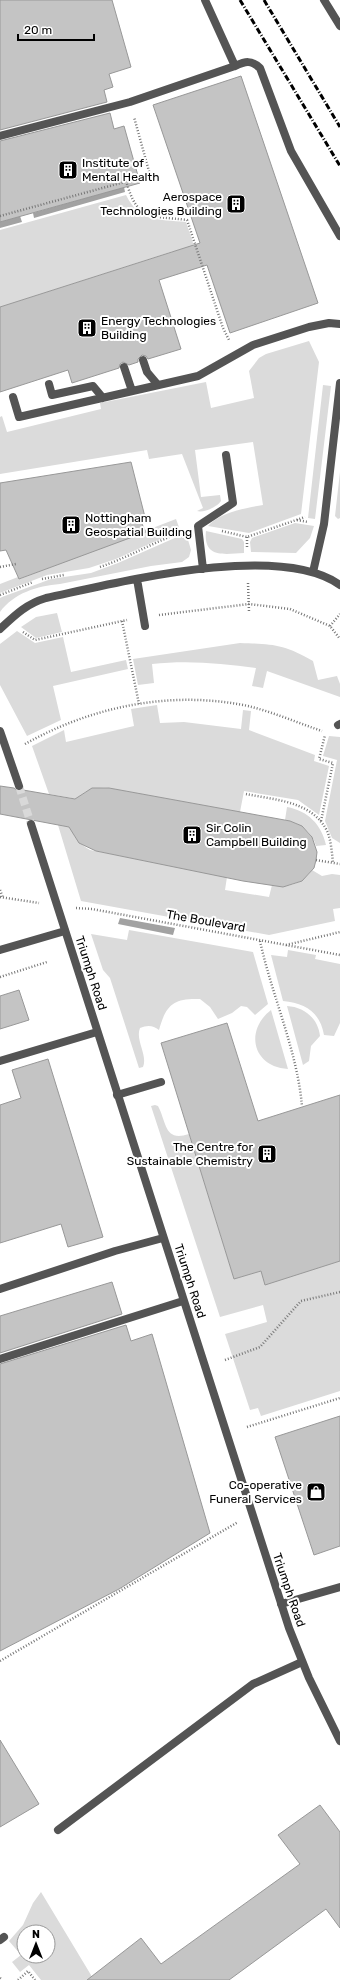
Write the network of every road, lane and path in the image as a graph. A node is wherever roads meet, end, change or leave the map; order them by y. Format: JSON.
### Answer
{"nodes":[{"id":1,"x":205,"y":0,"type":"edge"},
{"id":2,"x":324,"y":0,"type":"edge"},
{"id":3,"x":340,"y":26,"type":"edge"},
{"id":4,"x":235,"y":66,"type":"junction"},
{"id":5,"x":133,"y":112,"type":"dead end"},
{"id":6,"x":0,"y":136,"type":"edge"},
{"id":7,"x":126,"y":181,"type":"junction"},
{"id":8,"x":0,"y":216,"type":"edge"},
{"id":9,"x":340,"y":236,"type":"edge"},
{"id":10,"x":340,"y":324,"type":"edge"},
{"id":11,"x":237,"y":354,"type":"junction"},
{"id":12,"x":143,"y":360,"type":"dead end"},
{"id":13,"x":124,"y":367,"type":"dead end"},
{"id":14,"x":340,"y":383,"type":"edge"},
{"id":15,"x":49,"y":384,"type":"dead end"},
{"id":16,"x":158,"y":385,"type":"junction"},
{"id":17,"x":132,"y":391,"type":"junction"},
{"id":18,"x":13,"y":397,"type":"dead end"},
{"id":19,"x":103,"y":398,"type":"junction"},
{"id":20,"x":226,"y":455,"type":"dead end"},
{"id":21,"x":305,"y":517,"type":"dead end"},
{"id":22,"x":199,"y":525,"type":"junction"},
{"id":23,"x":16,"y":564,"type":"dead end"},
{"id":24,"x":0,"y":567,"type":"edge"},
{"id":25,"x":97,"y":568,"type":"dead end"},
{"id":26,"x":203,"y":569,"type":"junction"},
{"id":27,"x":314,"y":572,"type":"junction"},
{"id":28,"x":70,"y":574,"type":"dead end"},
{"id":29,"x":137,"y":579,"type":"junction"},
{"id":30,"x":340,"y":585,"type":"edge"},
{"id":31,"x":0,"y":595,"type":"edge"},
{"id":32,"x":340,"y":614,"type":"edge"},
{"id":33,"x":8,"y":621,"type":"junction"},
{"id":34,"x":122,"y":621,"type":"junction"},
{"id":35,"x":144,"y":621,"type":"junction"},
{"id":36,"x":330,"y":626,"type":"junction"},
{"id":37,"x":0,"y":629,"type":"edge"},
{"id":38,"x":340,"y":639,"type":"edge"},
{"id":39,"x":139,"y":704,"type":"junction"},
{"id":40,"x":0,"y":731,"type":"edge"},
{"id":41,"x":25,"y":744,"type":"dead end"},
{"id":42,"x":19,"y":786,"type":"tunnel mouth"},
{"id":43,"x":246,"y":794,"type":"dead end"},
{"id":44,"x":321,"y":822,"type":"junction"},
{"id":45,"x":31,"y":824,"type":"tunnel mouth"},
{"id":46,"x":316,"y":860,"type":"dead end"},
{"id":47,"x":333,"y":863,"type":"junction"},
{"id":48,"x":340,"y":864,"type":"edge"},
{"id":49,"x":0,"y":890,"type":"edge"},
{"id":50,"x":1,"y":897,"type":"edge"},
{"id":51,"x":39,"y":903,"type":"dead end"},
{"id":52,"x":70,"y":907,"type":"dead end"},
{"id":53,"x":65,"y":930,"type":"junction"},
{"id":54,"x":340,"y":932,"type":"edge"},
{"id":55,"x":260,"y":940,"type":"junction"},
{"id":56,"x":284,"y":945,"type":"junction"},
{"id":57,"x":0,"y":950,"type":"edge"},
{"id":58,"x":340,"y":955,"type":"edge"},
{"id":59,"x":47,"y":962,"type":"dead end"},
{"id":60,"x":0,"y":977,"type":"edge"},
{"id":61,"x":97,"y":1032,"type":"junction"},
{"id":62,"x":0,"y":1061,"type":"edge"},
{"id":63,"x":161,"y":1082,"type":"dead end"},
{"id":64,"x":117,"y":1095,"type":"junction"},
{"id":65,"x":302,"y":1106,"type":"dead end"},
{"id":66,"x":164,"y":1238,"type":"junction"},
{"id":67,"x":0,"y":1289,"type":"edge"},
{"id":68,"x":340,"y":1292,"type":"edge"},
{"id":69,"x":183,"y":1301,"type":"junction"},
{"id":70,"x":0,"y":1359,"type":"edge"},
{"id":71,"x":225,"y":1360,"type":"dead end"},
{"id":72,"x":340,"y":1398,"type":"edge"},
{"id":73,"x":246,"y":1427,"type":"dead end"},
{"id":74,"x":253,"y":1516,"type":"junction"},
{"id":75,"x":340,"y":1587,"type":"edge"},
{"id":76,"x":281,"y":1604,"type":"junction"},
{"id":77,"x":0,"y":1661,"type":"edge"},
{"id":78,"x":302,"y":1662,"type":"junction"},
{"id":79,"x":340,"y":1741,"type":"edge"},
{"id":80,"x":58,"y":1830,"type":"dead end"},
{"id":81,"x":18,"y":1980,"type":"edge"},
{"id":82,"x":35,"y":1980,"type":"edge"}],
"edges":[{"from":1,"to":4,"type":"street"},
{"from":2,"to":3,"type":"street"},
{"from":4,"to":6,"type":"street"},
{"from":4,"to":9,"type":"street"},
{"from":5,"to":7,"type":"path"},
{"from":7,"to":8,"type":"path"},
{"from":7,"to":11,"type":"path"},
{"from":10,"to":11,"type":"street"},
{"from":11,"to":16,"type":"street"},
{"from":12,"to":16,"type":"street"},
{"from":13,"to":17,"type":"street"},
{"from":14,"to":27,"type":"street"},
{"from":15,"to":19,"type":"street"},
{"from":16,"to":17,"type":"street"},
{"from":17,"to":19,"type":"street"},
{"from":18,"to":19,"type":"street"},
{"from":20,"to":22,"type":"street"},
{"from":21,"to":22,"type":"path"},
{"from":22,"to":25,"type":"path"},
{"from":22,"to":26,"type":"street"},
{"from":23,"to":24,"type":"path"},
{"from":26,"to":27,"type":"street"},
{"from":26,"to":29,"type":"street"},
{"from":27,"to":30,"type":"street"},
{"from":28,"to":31,"type":"path"},
{"from":29,"to":33,"type":"street"},
{"from":29,"to":35,"type":"street"},
{"from":32,"to":36,"type":"path"},
{"from":33,"to":34,"type":"path"},
{"from":33,"to":37,"type":"street"},
{"from":34,"to":35,"type":"path"},
{"from":34,"to":39,"type":"path"},
{"from":35,"to":36,"type":"path"},
{"from":36,"to":38,"type":"path"},
{"from":39,"to":41,"type":"path"},
{"from":39,"to":44,"type":"path"},
{"from":40,"to":42,"type":"street"},
{"from":43,"to":44,"type":"path"},
{"from":44,"to":47,"type":"path"},
{"from":45,"to":53,"type":"street","name":"Triumph Road"},
{"from":46,"to":47,"type":"path"},
{"from":47,"to":48,"type":"path"},
{"from":49,"to":50,"type":"path"},
{"from":50,"to":51,"type":"path"},
{"from":52,"to":55,"type":"path","name":"The Boulevard"},
{"from":53,"to":57,"type":"street"},
{"from":53,"to":61,"type":"street","name":"Triumph Road"},
{"from":54,"to":56,"type":"path"},
{"from":55,"to":56,"type":"path","name":"The Boulevard"},
{"from":55,"to":65,"type":"path"},
{"from":56,"to":58,"type":"path","name":"The Boulevard"},
{"from":59,"to":60,"type":"path"},
{"from":61,"to":62,"type":"street"},
{"from":61,"to":64,"type":"street","name":"Triumph Road"},
{"from":63,"to":64,"type":"street"},
{"from":64,"to":66,"type":"street","name":"Triumph Road"},
{"from":66,"to":67,"type":"street"},
{"from":66,"to":69,"type":"street","name":"Triumph Road"},
{"from":68,"to":71,"type":"path"},
{"from":69,"to":70,"type":"street"},
{"from":69,"to":74,"type":"street","name":"Triumph Road"},
{"from":72,"to":73,"type":"path"},
{"from":74,"to":76,"type":"street","name":"Triumph Road"},
{"from":74,"to":77,"type":"path"},
{"from":75,"to":76,"type":"street"},
{"from":76,"to":78,"type":"street","name":"Triumph Road"},
{"from":78,"to":79,"type":"street","name":"Triumph Road"},
{"from":78,"to":80,"type":"street"},
{"from":81,"to":82,"type":"path"}]}
